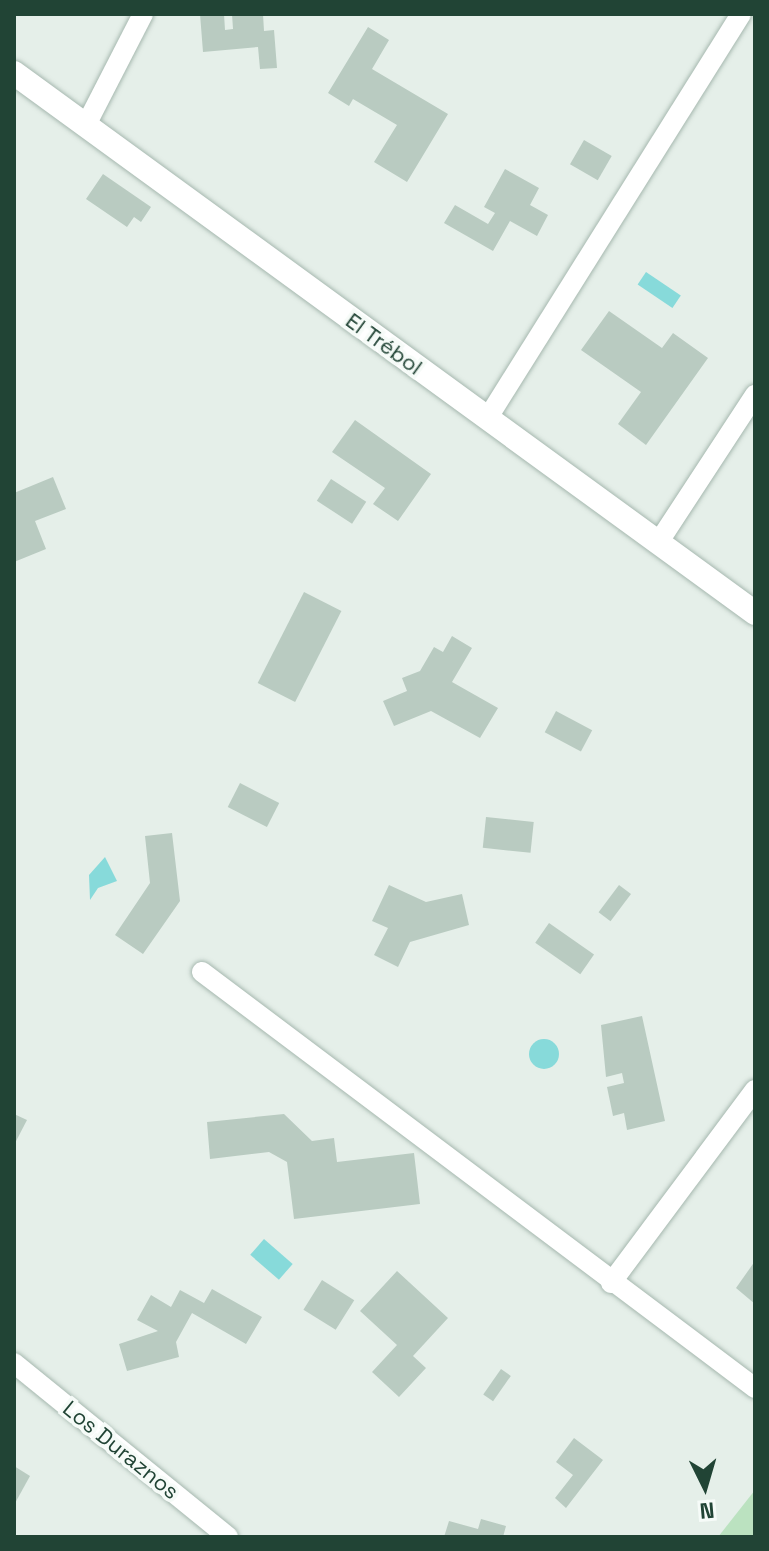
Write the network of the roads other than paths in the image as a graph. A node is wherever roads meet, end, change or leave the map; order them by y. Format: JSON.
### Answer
{"nodes":[{"id":1,"x":143,"y":14,"type":"edge"},
{"id":2,"x":741,"y":14,"type":"edge"},
{"id":3,"x":14,"y":73,"type":"edge"},
{"id":4,"x":86,"y":125,"type":"junction"},
{"id":5,"x":755,"y":395,"type":"edge"},
{"id":6,"x":487,"y":419,"type":"junction"},
{"id":7,"x":658,"y":543,"type":"junction"},
{"id":8,"x":755,"y":613,"type":"edge"},
{"id":9,"x":202,"y":972,"type":"dead end"},
{"id":10,"x":755,"y":1090,"type":"edge"},
{"id":11,"x":611,"y":1283,"type":"junction"},
{"id":12,"x":14,"y":1363,"type":"edge"},
{"id":13,"x":755,"y":1388,"type":"edge"},
{"id":14,"x":228,"y":1537,"type":"edge"}],
"edges":[{"from":1,"to":4,"type":"street"},
{"from":2,"to":6,"type":"street"},
{"from":3,"to":4,"type":"main road","name":"El Trébol"},
{"from":4,"to":6,"type":"main road","name":"El Trébol"},
{"from":5,"to":7,"type":"street"},
{"from":6,"to":7,"type":"main road","name":"El Trébol"},
{"from":7,"to":8,"type":"main road","name":"El Trébol"},
{"from":9,"to":11,"type":"street"},
{"from":10,"to":11,"type":"street"},
{"from":11,"to":13,"type":"street"},
{"from":12,"to":14,"type":"street","name":"Los Duraznos"}]}
